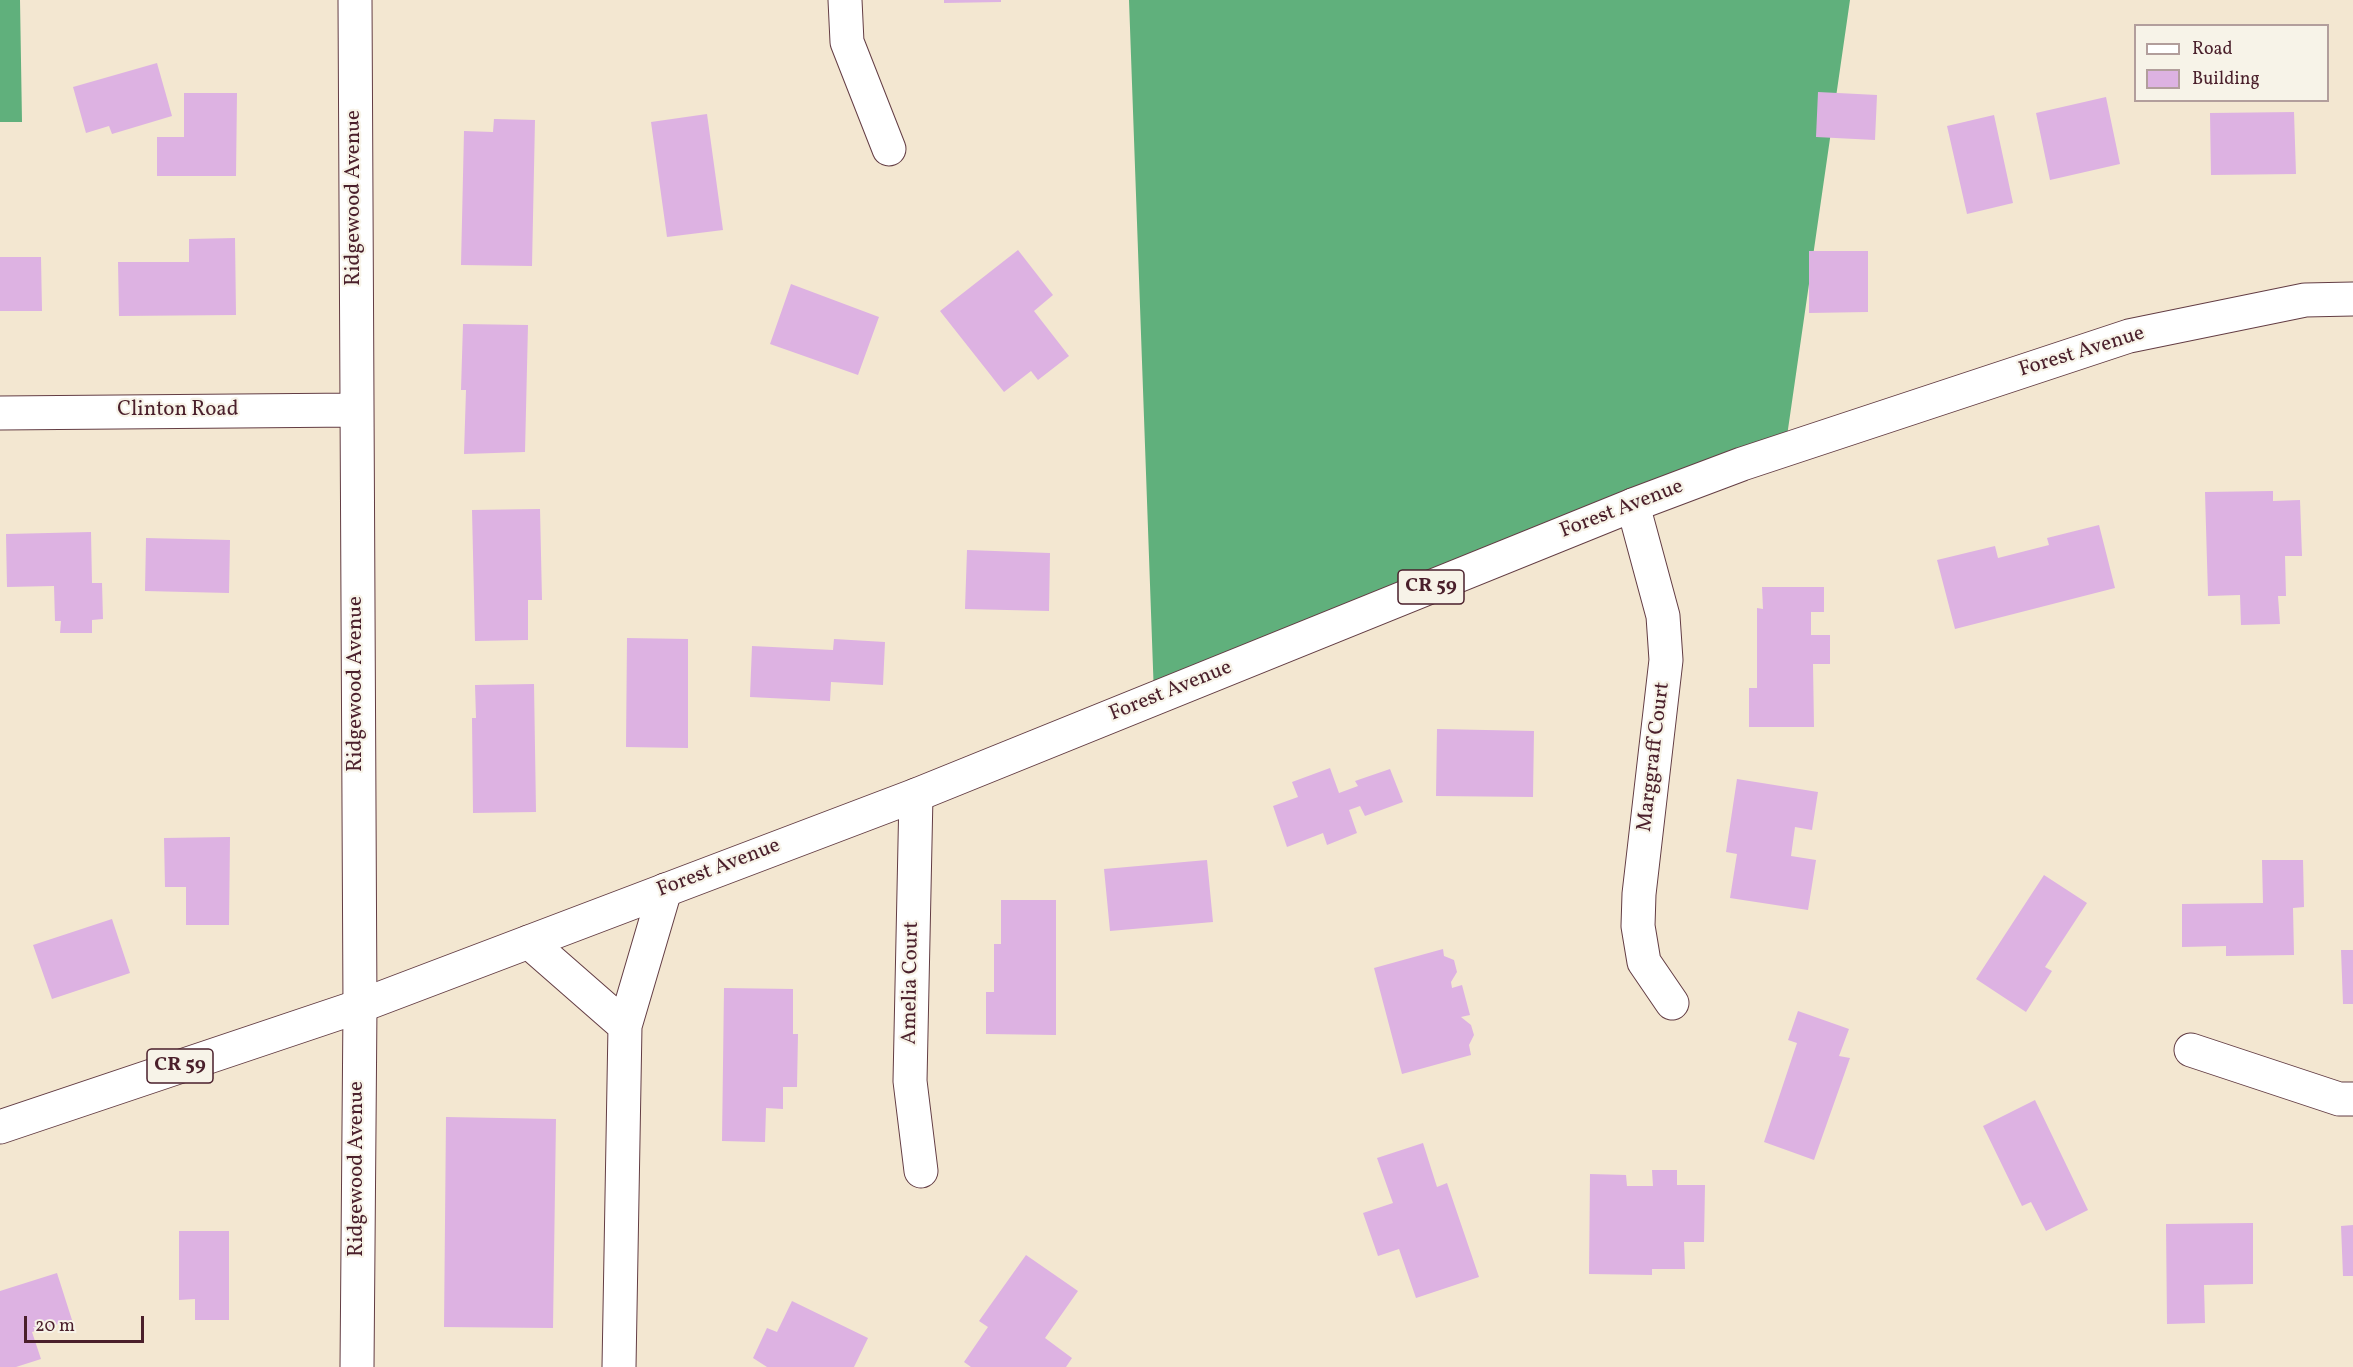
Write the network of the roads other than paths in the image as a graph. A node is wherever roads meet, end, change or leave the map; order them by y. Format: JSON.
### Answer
{"nodes":[{"id":1,"x":355,"y":0,"type":"edge"},
{"id":2,"x":846,"y":0,"type":"edge"},
{"id":3,"x":889,"y":149,"type":"dead end"},
{"id":4,"x":2353,"y":299,"type":"edge"},
{"id":5,"x":356,"y":410,"type":"junction"},
{"id":6,"x":0,"y":413,"type":"edge"},
{"id":7,"x":1633,"y":505,"type":"junction"},
{"id":8,"x":916,"y":795,"type":"junction"},
{"id":9,"x":665,"y":890,"type":"junction"},
{"id":10,"x":529,"y":942,"type":"junction"},
{"id":11,"x":1672,"y":1003,"type":"dead end"},
{"id":12,"x":360,"y":1006,"type":"junction"},
{"id":13,"x":625,"y":1026,"type":"junction"},
{"id":14,"x":2191,"y":1050,"type":"dead end"},
{"id":15,"x":2353,"y":1099,"type":"edge"},
{"id":16,"x":0,"y":1127,"type":"edge"},
{"id":17,"x":921,"y":1171,"type":"dead end"},
{"id":18,"x":357,"y":1367,"type":"edge"},
{"id":19,"x":618,"y":1367,"type":"edge"}],
"edges":[{"from":1,"to":5,"type":"street","name":"Ridgewood Avenue"},
{"from":2,"to":3,"type":"street"},
{"from":4,"to":7,"type":"street","name":"Forest Avenue","number":"CR 59"},
{"from":5,"to":6,"type":"street","name":"Clinton Road"},
{"from":5,"to":12,"type":"street","name":"Ridgewood Avenue"},
{"from":7,"to":8,"type":"street","name":"Forest Avenue","number":"CR 59"},
{"from":7,"to":11,"type":"street","name":"Marggraff Court"},
{"from":8,"to":9,"type":"street","name":"Forest Avenue","number":"CR 59"},
{"from":8,"to":17,"type":"street","name":"Amelia Court"},
{"from":9,"to":10,"type":"street","name":"Forest Avenue","number":"CR 59"},
{"from":9,"to":13,"type":"street"},
{"from":10,"to":12,"type":"street","name":"Forest Avenue","number":"CR 59"},
{"from":10,"to":13,"type":"street"},
{"from":12,"to":16,"type":"street","name":"Forest Avenue","number":"CR 59"},
{"from":12,"to":18,"type":"street","name":"Ridgewood Avenue"},
{"from":13,"to":19,"type":"street"},
{"from":14,"to":15,"type":"street"}]}
